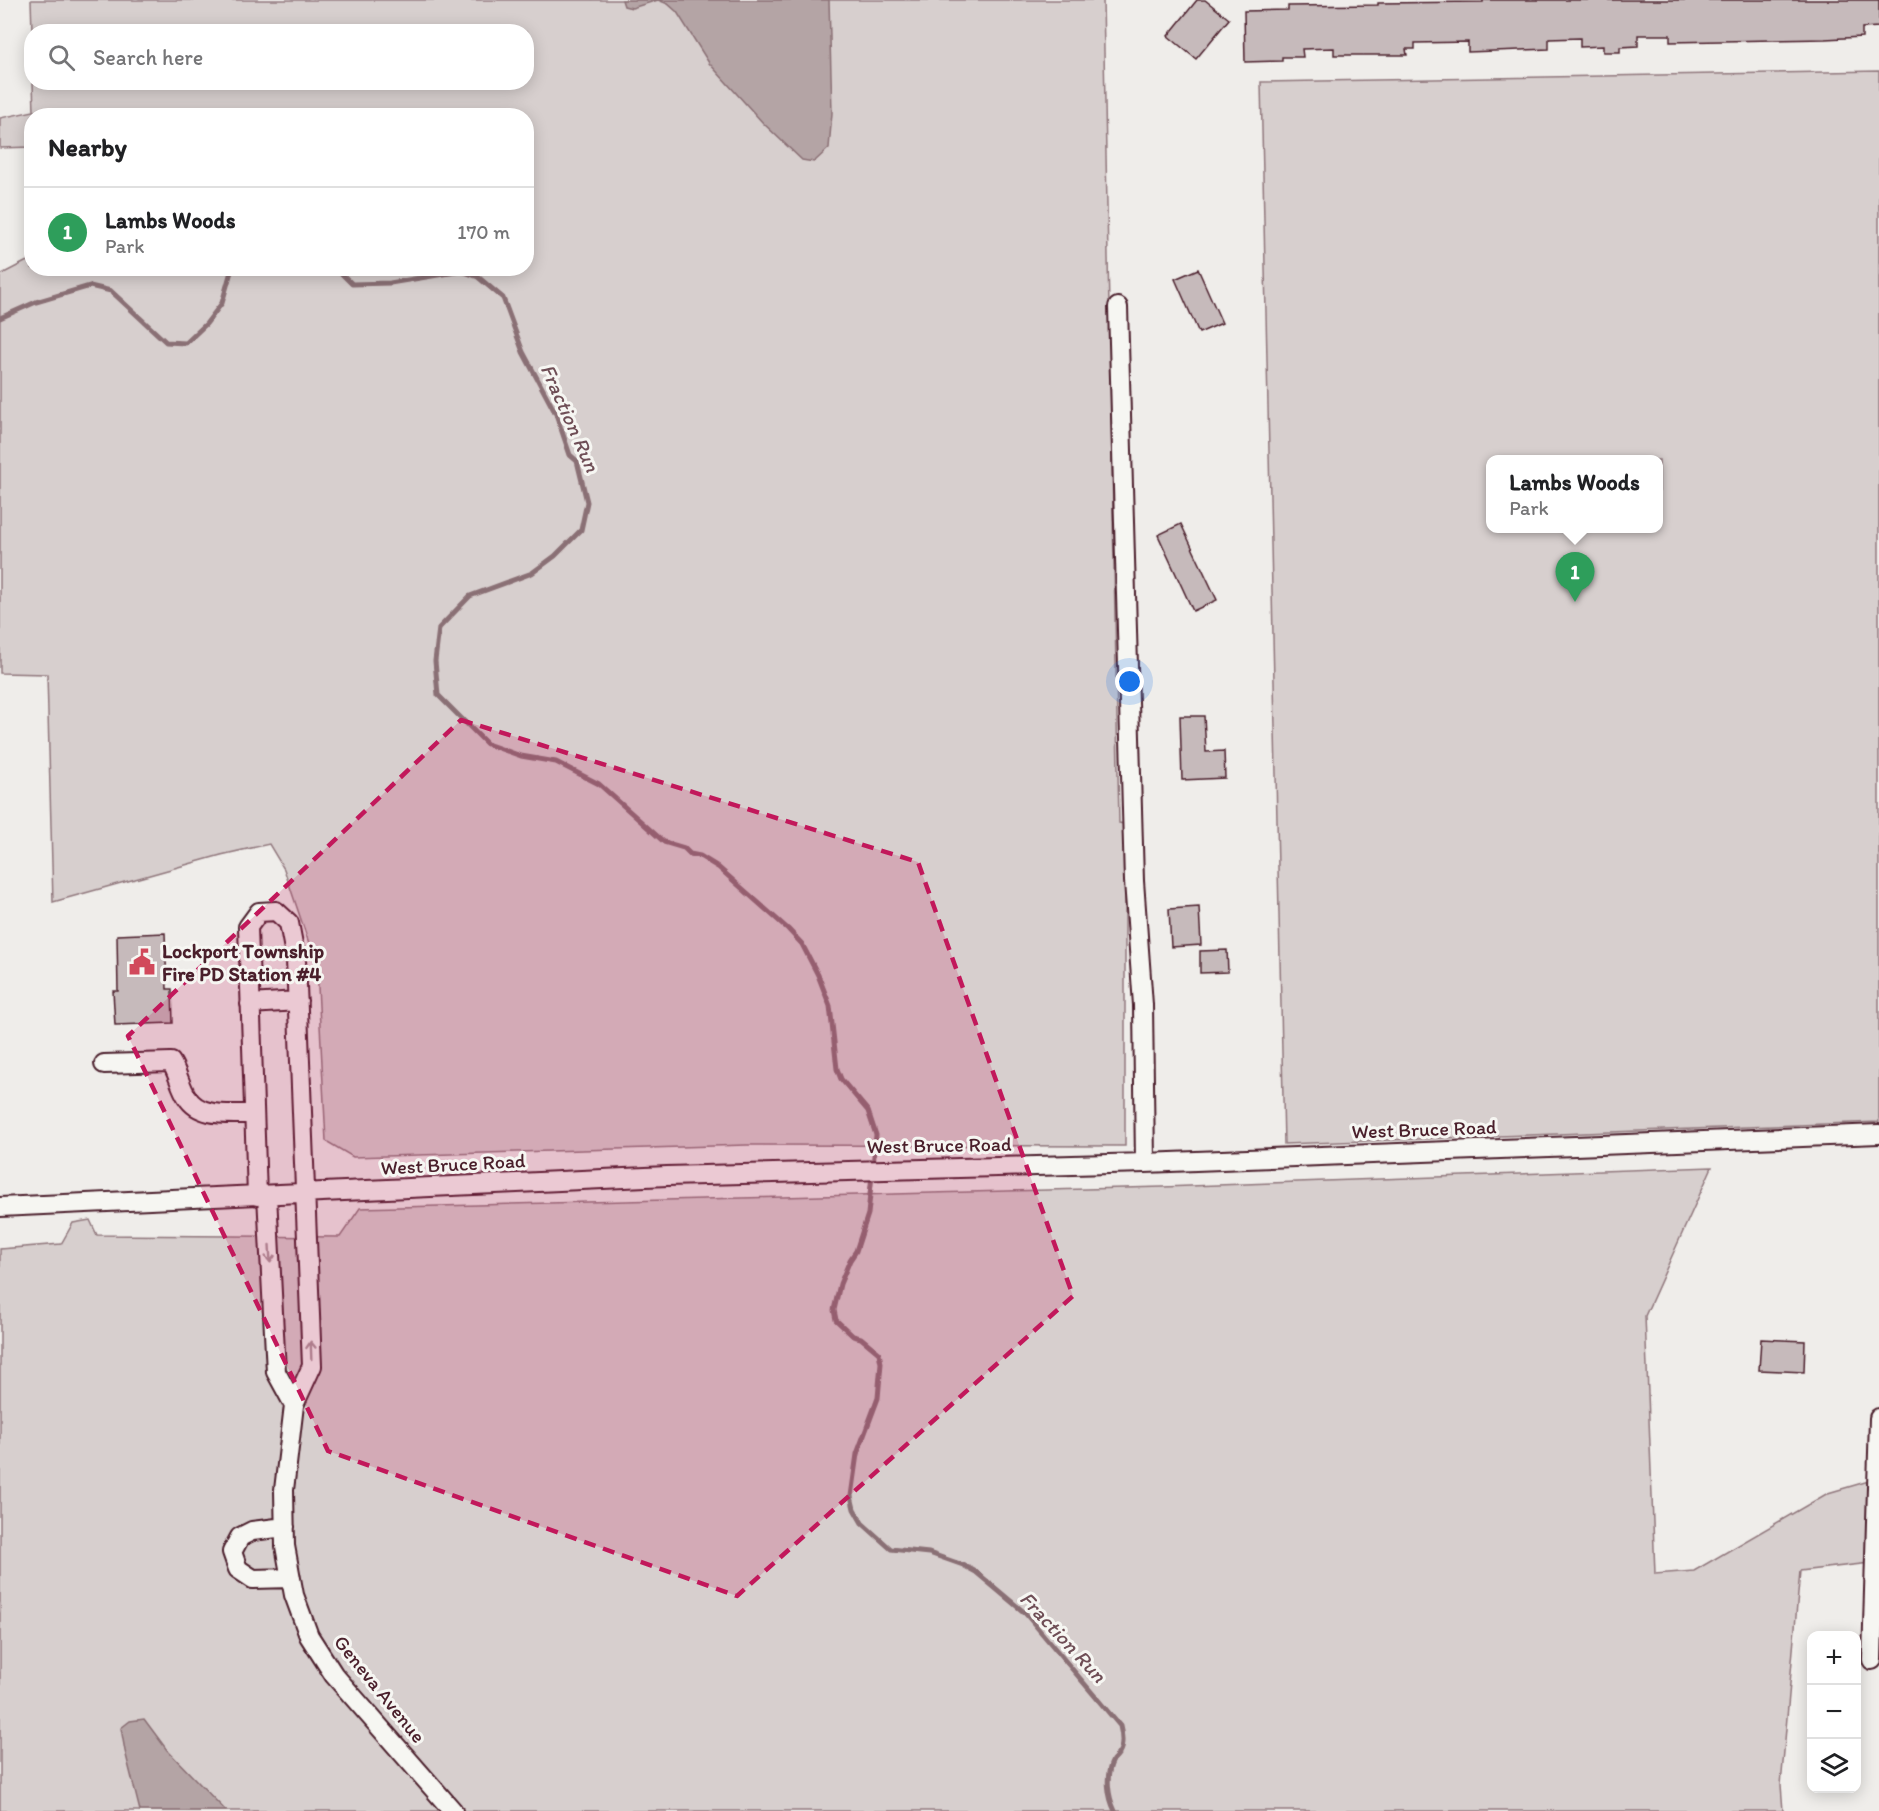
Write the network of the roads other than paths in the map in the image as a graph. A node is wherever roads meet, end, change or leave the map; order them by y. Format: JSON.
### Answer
{"nodes":[{"id":1,"x":1118,"y":307,"type":"dead end"},
{"id":2,"x":298,"y":1001,"type":"junction"},
{"id":3,"x":250,"y":1004,"type":"junction"},
{"id":4,"x":104,"y":1064,"type":"dead end"},
{"id":5,"x":254,"y":1114,"type":"junction"},
{"id":6,"x":1879,"y":1134,"type":"edge"},
{"id":7,"x":1145,"y":1163,"type":"junction"},
{"id":8,"x":305,"y":1193,"type":"junction"},
{"id":9,"x":262,"y":1196,"type":"junction"},
{"id":10,"x":0,"y":1207,"type":"edge"},
{"id":11,"x":294,"y":1405,"type":"junction"},
{"id":12,"x":1879,"y":1418,"type":"edge"},
{"id":13,"x":285,"y":1527,"type":"junction"},
{"id":14,"x":291,"y":1578,"type":"junction"},
{"id":15,"x":1872,"y":1660,"type":"dead end"},
{"id":16,"x":453,"y":1811,"type":"edge"}],
"edges":[{"from":1,"to":7,"type":"street"},
{"from":2,"to":3,"type":"street"},
{"from":2,"to":3,"type":"street","name":"Geneva Avenue"},
{"from":2,"to":8,"type":"street","name":"Geneva Avenue"},
{"from":3,"to":5,"type":"street"},
{"from":4,"to":5,"type":"street"},
{"from":5,"to":9,"type":"street"},
{"from":6,"to":7,"type":"street","name":"West Bruce Road"},
{"from":7,"to":8,"type":"street","name":"West Bruce Road"},
{"from":8,"to":9,"type":"street","name":"West Bruce Road"},
{"from":11,"to":8,"type":"street","name":"Geneva Avenue","one_way":true},
{"from":9,"to":10,"type":"street","name":"West Bruce Road"},
{"from":9,"to":11,"type":"street","one_way":true},
{"from":11,"to":13,"type":"street","name":"Geneva Avenue"},
{"from":12,"to":15,"type":"street"},
{"from":13,"to":14,"type":"street","name":"Geneva Avenue"},
{"from":13,"to":14,"type":"street"},
{"from":14,"to":16,"type":"street","name":"Geneva Avenue"}]}
